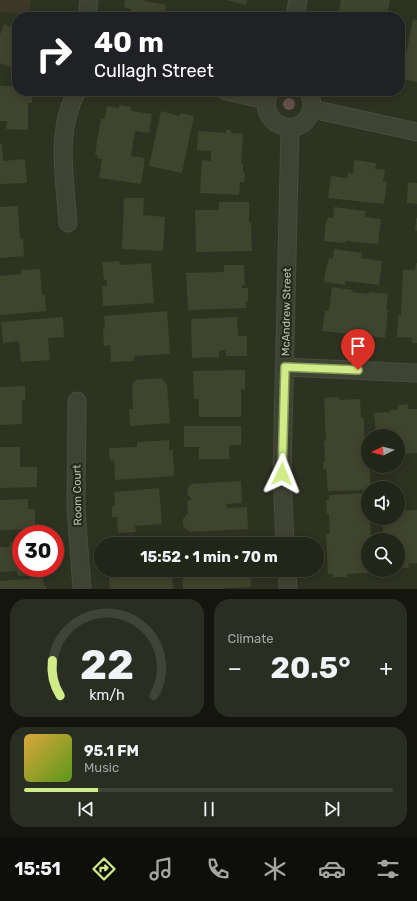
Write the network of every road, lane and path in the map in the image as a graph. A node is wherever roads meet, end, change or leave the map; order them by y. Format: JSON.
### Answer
{"nodes":[{"id":1,"x":89,"y":0,"type":"edge"},
{"id":2,"x":298,"y":0,"type":"edge"},
{"id":3,"x":88,"y":12,"type":"edge"},
{"id":4,"x":296,"y":12,"type":"edge"},
{"id":5,"x":75,"y":96,"type":"edge"},
{"id":6,"x":268,"y":96,"type":"edge"},
{"id":7,"x":310,"y":96,"type":"edge"},
{"id":8,"x":312,"y":109,"type":"junction"},
{"id":9,"x":290,"y":127,"type":"junction"},
{"id":10,"x":417,"y":132,"type":"edge"},
{"id":11,"x":68,"y":223,"type":"dead end"},
{"id":12,"x":285,"y":367,"type":"junction"},
{"id":13,"x":417,"y":373,"type":"edge"},
{"id":14,"x":77,"y":401,"type":"dead end"},
{"id":15,"x":285,"y":537,"type":"edge"},
{"id":16,"x":287,"y":577,"type":"edge"},
{"id":17,"x":82,"y":589,"type":"edge"},
{"id":18,"x":288,"y":589,"type":"edge"}],
"edges":[{"from":1,"to":3,"type":"street"},
{"from":2,"to":4,"type":"street"},
{"from":5,"to":11,"type":"street"},
{"from":6,"to":9,"type":"street"},
{"from":7,"to":8,"type":"street"},
{"from":8,"to":9,"type":"street"},
{"from":8,"to":10,"type":"street"},
{"from":9,"to":12,"type":"street","name":"McAndrew Street"},
{"from":12,"to":13,"type":"street"},
{"from":12,"to":15,"type":"street","name":"McAndrew Street"},
{"from":14,"to":17,"type":"street","name":"Room Court"},
{"from":16,"to":18,"type":"street"}]}
